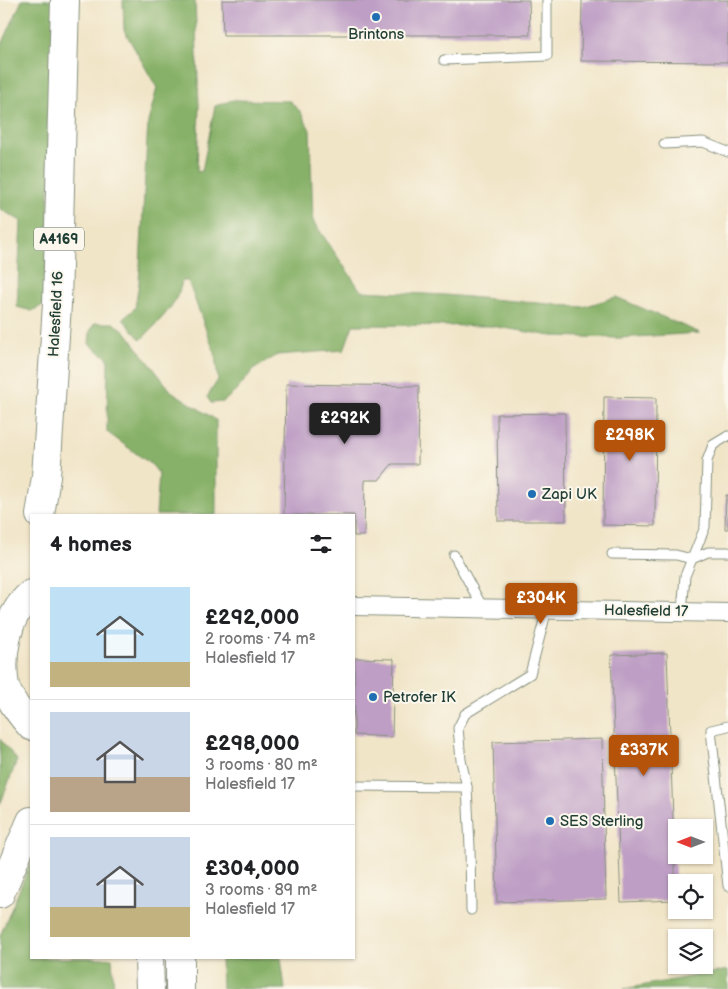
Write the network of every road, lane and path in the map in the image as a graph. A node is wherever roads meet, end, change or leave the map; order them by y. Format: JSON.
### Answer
{"nodes":[{"id":1,"x":64,"y":0,"type":"edge"},
{"id":2,"x":547,"y":0,"type":"edge"},
{"id":3,"x":444,"y":60,"type":"dead end"},
{"id":4,"x":664,"y":144,"type":"dead end"},
{"id":5,"x":728,"y":152,"type":"edge"},
{"id":6,"x":728,"y":436,"type":"edge"},
{"id":7,"x":46,"y":477,"type":"junction"},
{"id":8,"x":40,"y":514,"type":"edge"},
{"id":9,"x":56,"y":514,"type":"edge"},
{"id":10,"x":728,"y":552,"type":"edge"},
{"id":11,"x":612,"y":554,"type":"dead end"},
{"id":12,"x":454,"y":555,"type":"dead end"},
{"id":13,"x":692,"y":559,"type":"junction"},
{"id":14,"x":30,"y":590,"type":"edge"},
{"id":15,"x":355,"y":606,"type":"edge"},
{"id":16,"x":483,"y":608,"type":"junction"},
{"id":17,"x":548,"y":609,"type":"junction"},
{"id":18,"x":682,"y":612,"type":"junction"},
{"id":19,"x":728,"y":612,"type":"edge"},
{"id":20,"x":6,"y":619,"type":"edge"},
{"id":21,"x":2,"y":684,"type":"edge"},
{"id":22,"x":30,"y":725,"type":"edge"},
{"id":23,"x":728,"y":726,"type":"edge"},
{"id":24,"x":355,"y":786,"type":"edge"},
{"id":25,"x":468,"y":788,"type":"junction"},
{"id":26,"x":30,"y":824,"type":"edge"},
{"id":27,"x":728,"y":886,"type":"edge"},
{"id":28,"x":0,"y":894,"type":"edge"},
{"id":29,"x":471,"y":910,"type":"dead end"},
{"id":30,"x":150,"y":959,"type":"edge"},
{"id":31,"x":180,"y":959,"type":"edge"},
{"id":32,"x":150,"y":989,"type":"edge"},
{"id":33,"x":180,"y":989,"type":"edge"}],
"edges":[{"from":1,"to":7,"type":"main road","name":"Halesfield 16","number":"A4169"},
{"from":2,"to":3,"type":"lane"},
{"from":4,"to":5,"type":"lane"},
{"from":6,"to":13,"type":"lane"},
{"from":7,"to":8,"type":"main road","name":"Halesfield 16","number":"A4169"},
{"from":7,"to":9,"type":"main road","name":"Halesfield 16","number":"A4169"},
{"from":10,"to":13,"type":"lane"},
{"from":11,"to":13,"type":"lane"},
{"from":12,"to":16,"type":"lane"},
{"from":13,"to":18,"type":"lane"},
{"from":14,"to":20,"type":"main road"},
{"from":15,"to":16,"type":"street","name":"Halesfield 17"},
{"from":16,"to":17,"type":"street","name":"Halesfield 17"},
{"from":17,"to":18,"type":"street","name":"Halesfield 17"},
{"from":17,"to":25,"type":"lane"},
{"from":18,"to":19,"type":"street","name":"Halesfield 17"},
{"from":20,"to":21,"type":"main road"},
{"from":21,"to":22,"type":"main road"},
{"from":23,"to":27,"type":"lane"},
{"from":24,"to":25,"type":"lane"},
{"from":25,"to":29,"type":"lane"},
{"from":26,"to":28,"type":"main road"},
{"from":30,"to":32,"type":"main road"},
{"from":31,"to":33,"type":"main road"}]}
